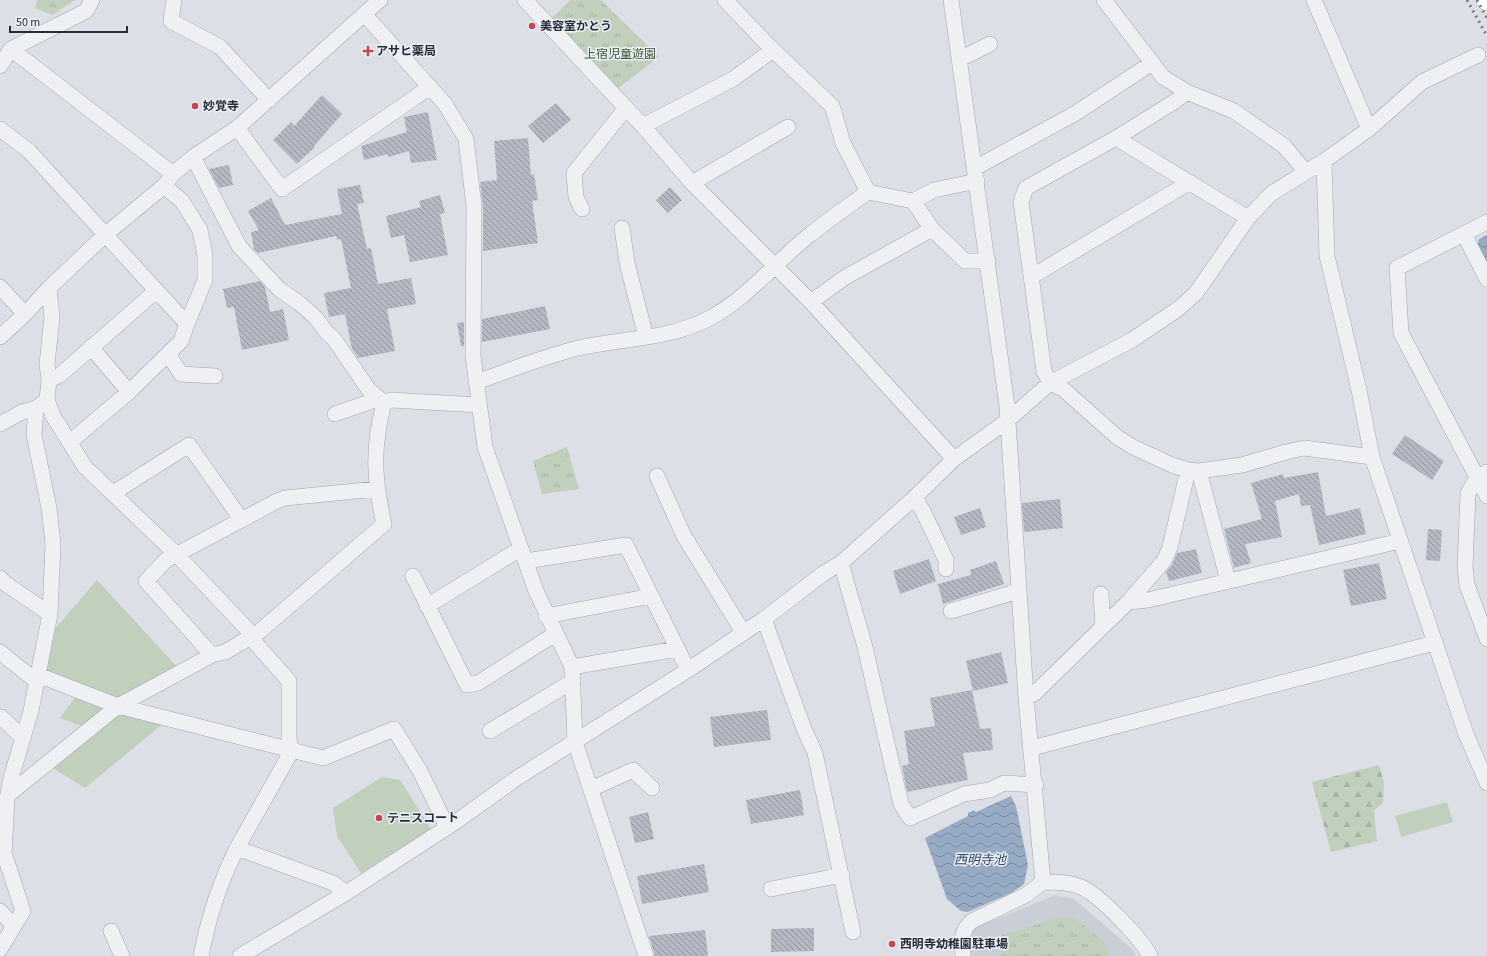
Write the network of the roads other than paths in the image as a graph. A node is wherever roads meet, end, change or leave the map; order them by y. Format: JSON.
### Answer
{"nodes":[{"id":1,"x":92,"y":0,"type":"edge"},
{"id":2,"x":174,"y":0,"type":"edge"},
{"id":3,"x":380,"y":0,"type":"edge"},
{"id":4,"x":525,"y":0,"type":"edge"},
{"id":5,"x":725,"y":0,"type":"edge"},
{"id":6,"x":951,"y":0,"type":"edge"},
{"id":7,"x":1104,"y":0,"type":"edge"},
{"id":8,"x":1314,"y":0,"type":"edge"},
{"id":9,"x":364,"y":14,"type":"junction"},
{"id":10,"x":990,"y":44,"type":"dead end"},
{"id":11,"x":11,"y":49,"type":"junction"},
{"id":12,"x":773,"y":50,"type":"junction"},
{"id":13,"x":1478,"y":55,"type":"dead end"},
{"id":14,"x":960,"y":59,"type":"junction"},
{"id":15,"x":1152,"y":62,"type":"junction"},
{"id":16,"x":0,"y":66,"type":"edge"},
{"id":17,"x":430,"y":87,"type":"junction"},
{"id":18,"x":1187,"y":92,"type":"junction"},
{"id":19,"x":269,"y":100,"type":"junction"},
{"id":20,"x":626,"y":108,"type":"junction"},
{"id":21,"x":643,"y":126,"type":"junction"},
{"id":22,"x":788,"y":127,"type":"dead end"},
{"id":23,"x":238,"y":128,"type":"junction"},
{"id":24,"x":0,"y":129,"type":"edge"},
{"id":25,"x":1370,"y":129,"type":"junction"},
{"id":26,"x":1116,"y":138,"type":"junction"},
{"id":27,"x":193,"y":157,"type":"junction"},
{"id":28,"x":1324,"y":161,"type":"junction"},
{"id":29,"x":1306,"y":172,"type":"junction"},
{"id":30,"x":173,"y":174,"type":"junction"},
{"id":31,"x":976,"y":174,"type":"junction"},
{"id":32,"x":1190,"y":182,"type":"junction"},
{"id":33,"x":692,"y":183,"type":"junction"},
{"id":34,"x":164,"y":186,"type":"junction"},
{"id":35,"x":868,"y":192,"type":"junction"},
{"id":36,"x":913,"y":202,"type":"junction"},
{"id":37,"x":582,"y":209,"type":"dead end"},
{"id":38,"x":1248,"y":218,"type":"junction"},
{"id":39,"x":1487,"y":222,"type":"edge"},
{"id":40,"x":622,"y":228,"type":"dead end"},
{"id":41,"x":932,"y":229,"type":"junction"},
{"id":42,"x":106,"y":234,"type":"junction"},
{"id":43,"x":1464,"y":234,"type":"junction"},
{"id":44,"x":988,"y":261,"type":"junction"},
{"id":45,"x":777,"y":267,"type":"junction"},
{"id":46,"x":1031,"y":277,"type":"junction"},
{"id":47,"x":1487,"y":279,"type":"edge"},
{"id":48,"x":0,"y":287,"type":"edge"},
{"id":49,"x":49,"y":288,"type":"junction"},
{"id":50,"x":156,"y":291,"type":"junction"},
{"id":51,"x":811,"y":302,"type":"junction"},
{"id":52,"x":25,"y":314,"type":"junction"},
{"id":53,"x":187,"y":324,"type":"junction"},
{"id":54,"x":0,"y":337,"type":"edge"},
{"id":55,"x":646,"y":337,"type":"junction"},
{"id":56,"x":91,"y":347,"type":"junction"},
{"id":57,"x":168,"y":354,"type":"junction"},
{"id":58,"x":215,"y":376,"type":"dead end"},
{"id":59,"x":49,"y":380,"type":"junction"},
{"id":60,"x":476,"y":382,"type":"junction"},
{"id":61,"x":1050,"y":383,"type":"junction"},
{"id":62,"x":129,"y":392,"type":"junction"},
{"id":63,"x":381,"y":401,"type":"junction"},
{"id":64,"x":42,"y":404,"type":"junction"},
{"id":65,"x":480,"y":405,"type":"junction"},
{"id":66,"x":335,"y":414,"type":"dead end"},
{"id":67,"x":1007,"y":421,"type":"junction"},
{"id":68,"x":0,"y":424,"type":"edge"},
{"id":69,"x":71,"y":441,"type":"junction"},
{"id":70,"x":1372,"y":457,"type":"junction"},
{"id":71,"x":954,"y":459,"type":"junction"},
{"id":72,"x":1194,"y":470,"type":"junction"},
{"id":73,"x":1482,"y":475,"type":"edge"},
{"id":74,"x":657,"y":476,"type":"dead end"},
{"id":75,"x":376,"y":489,"type":"junction"},
{"id":76,"x":113,"y":493,"type":"junction"},
{"id":77,"x":1487,"y":496,"type":"edge"},
{"id":78,"x":914,"y":498,"type":"junction"},
{"id":79,"x":241,"y":519,"type":"junction"},
{"id":80,"x":1400,"y":541,"type":"junction"},
{"id":81,"x":176,"y":554,"type":"junction"},
{"id":82,"x":523,"y":555,"type":"junction"},
{"id":83,"x":841,"y":562,"type":"junction"},
{"id":84,"x":946,"y":569,"type":"dead end"},
{"id":85,"x":413,"y":576,"type":"dead end"},
{"id":86,"x":0,"y":578,"type":"edge"},
{"id":87,"x":1228,"y":580,"type":"junction"},
{"id":88,"x":1018,"y":591,"type":"junction"},
{"id":89,"x":1101,"y":594,"type":"dead end"},
{"id":90,"x":651,"y":596,"type":"junction"},
{"id":91,"x":1128,"y":602,"type":"junction"},
{"id":92,"x":427,"y":606,"type":"junction"},
{"id":93,"x":951,"y":611,"type":"dead end"},
{"id":94,"x":50,"y":614,"type":"junction"},
{"id":95,"x":546,"y":616,"type":"junction"},
{"id":96,"x":764,"y":619,"type":"junction"},
{"id":97,"x":1103,"y":626,"type":"junction"},
{"id":98,"x":743,"y":632,"type":"junction"},
{"id":99,"x":555,"y":634,"type":"junction"},
{"id":100,"x":252,"y":636,"type":"junction"},
{"id":101,"x":1487,"y":638,"type":"edge"},
{"id":102,"x":1434,"y":643,"type":"junction"},
{"id":103,"x":677,"y":649,"type":"junction"},
{"id":104,"x":0,"y":652,"type":"edge"},
{"id":105,"x":212,"y":655,"type":"junction"},
{"id":106,"x":688,"y":670,"type":"junction"},
{"id":107,"x":572,"y":674,"type":"junction"},
{"id":108,"x":37,"y":678,"type":"junction"},
{"id":109,"x":1026,"y":698,"type":"junction"},
{"id":110,"x":118,"y":706,"type":"junction"},
{"id":111,"x":1,"y":717,"type":"dead end"},
{"id":112,"x":490,"y":731,"type":"dead end"},
{"id":113,"x":23,"y":738,"type":"junction"},
{"id":114,"x":575,"y":742,"type":"junction"},
{"id":115,"x":1032,"y":748,"type":"junction"},
{"id":116,"x":292,"y":752,"type":"junction"},
{"id":117,"x":1487,"y":783,"type":"edge"},
{"id":118,"x":1036,"y":785,"type":"junction"},
{"id":119,"x":652,"y":788,"type":"dead end"},
{"id":120,"x":591,"y":789,"type":"junction"},
{"id":121,"x":5,"y":799,"type":"edge"},
{"id":122,"x":447,"y":827,"type":"junction"},
{"id":123,"x":236,"y":848,"type":"junction"},
{"id":124,"x":842,"y":875,"type":"junction"},
{"id":125,"x":1043,"y":882,"type":"junction"},
{"id":126,"x":771,"y":889,"type":"dead end"},
{"id":127,"x":346,"y":893,"type":"junction"},
{"id":128,"x":0,"y":911,"type":"edge"},
{"id":129,"x":13,"y":925,"type":"junction"},
{"id":130,"x":111,"y":931,"type":"dead end"},
{"id":131,"x":853,"y":932,"type":"dead end"},
{"id":132,"x":0,"y":949,"type":"edge"},
{"id":133,"x":122,"y":956,"type":"edge"},
{"id":134,"x":202,"y":956,"type":"edge"},
{"id":135,"x":240,"y":956,"type":"edge"},
{"id":136,"x":646,"y":956,"type":"edge"},
{"id":137,"x":963,"y":956,"type":"edge"},
{"id":138,"x":1150,"y":956,"type":"edge"}],
"edges":[{"from":1,"to":11,"type":"street"},
{"from":2,"to":19,"type":"street"},
{"from":3,"to":9,"type":"street"},
{"from":4,"to":20,"type":"street"},
{"from":5,"to":12,"type":"street"},
{"from":6,"to":14,"type":"street"},
{"from":7,"to":15,"type":"street"},
{"from":8,"to":25,"type":"street"},
{"from":9,"to":17,"type":"street"},
{"from":9,"to":19,"type":"street"},
{"from":10,"to":14,"type":"street"},
{"from":11,"to":16,"type":"street"},
{"from":11,"to":30,"type":"street"},
{"from":12,"to":21,"type":"street"},
{"from":12,"to":35,"type":"street"},
{"from":13,"to":25,"type":"street"},
{"from":14,"to":31,"type":"street"},
{"from":15,"to":18,"type":"street"},
{"from":15,"to":31,"type":"street"},
{"from":17,"to":23,"type":"street"},
{"from":17,"to":60,"type":"street"},
{"from":18,"to":26,"type":"street"},
{"from":18,"to":29,"type":"street"},
{"from":19,"to":23,"type":"street"},
{"from":20,"to":21,"type":"street"},
{"from":20,"to":37,"type":"street"},
{"from":21,"to":33,"type":"street"},
{"from":22,"to":33,"type":"street"},
{"from":23,"to":27,"type":"street"},
{"from":24,"to":42,"type":"street"},
{"from":25,"to":28,"type":"street"},
{"from":26,"to":32,"type":"street"},
{"from":26,"to":46,"type":"street"},
{"from":27,"to":30,"type":"street"},
{"from":27,"to":63,"type":"street"},
{"from":28,"to":29,"type":"street"},
{"from":28,"to":70,"type":"street"},
{"from":29,"to":38,"type":"street"},
{"from":30,"to":34,"type":"street"},
{"from":31,"to":36,"type":"street"},
{"from":31,"to":44,"type":"street"},
{"from":32,"to":38,"type":"street"},
{"from":32,"to":46,"type":"street"},
{"from":33,"to":45,"type":"street"},
{"from":34,"to":42,"type":"street"},
{"from":34,"to":53,"type":"street"},
{"from":35,"to":36,"type":"street"},
{"from":35,"to":45,"type":"street"},
{"from":36,"to":41,"type":"street"},
{"from":38,"to":61,"type":"street"},
{"from":39,"to":43,"type":"street"},
{"from":40,"to":55,"type":"street"},
{"from":41,"to":44,"type":"street"},
{"from":41,"to":51,"type":"street"},
{"from":42,"to":49,"type":"street"},
{"from":42,"to":50,"type":"street"},
{"from":43,"to":47,"type":"street"},
{"from":43,"to":73,"type":"street"},
{"from":44,"to":67,"type":"street"},
{"from":45,"to":51,"type":"street"},
{"from":45,"to":55,"type":"street"},
{"from":46,"to":61,"type":"street"},
{"from":48,"to":52,"type":"street"},
{"from":49,"to":52,"type":"street"},
{"from":49,"to":59,"type":"street"},
{"from":50,"to":53,"type":"street"},
{"from":50,"to":56,"type":"street"},
{"from":51,"to":71,"type":"street"},
{"from":52,"to":54,"type":"street"},
{"from":53,"to":57,"type":"street"},
{"from":55,"to":60,"type":"street"},
{"from":56,"to":59,"type":"street"},
{"from":56,"to":62,"type":"street"},
{"from":57,"to":58,"type":"street"},
{"from":57,"to":62,"type":"street"},
{"from":59,"to":64,"type":"street"},
{"from":60,"to":65,"type":"street"},
{"from":61,"to":67,"type":"street"},
{"from":61,"to":72,"type":"street"},
{"from":62,"to":69,"type":"street"},
{"from":63,"to":65,"type":"street"},
{"from":63,"to":66,"type":"street"},
{"from":63,"to":75,"type":"street"},
{"from":64,"to":68,"type":"street"},
{"from":64,"to":69,"type":"street"},
{"from":64,"to":94,"type":"street"},
{"from":65,"to":82,"type":"street"},
{"from":67,"to":71,"type":"street"},
{"from":67,"to":88,"type":"street"},
{"from":69,"to":76,"type":"street"},
{"from":70,"to":72,"type":"street"},
{"from":70,"to":80,"type":"street"},
{"from":71,"to":78,"type":"street"},
{"from":72,"to":87,"type":"street"},
{"from":72,"to":91,"type":"street"},
{"from":73,"to":77,"type":"street"},
{"from":73,"to":101,"type":"street"},
{"from":74,"to":98,"type":"street"},
{"from":75,"to":79,"type":"street"},
{"from":75,"to":100,"type":"street"},
{"from":76,"to":79,"type":"street"},
{"from":76,"to":81,"type":"street"},
{"from":78,"to":83,"type":"street"},
{"from":78,"to":84,"type":"street"},
{"from":79,"to":81,"type":"street"},
{"from":80,"to":87,"type":"street"},
{"from":80,"to":102,"type":"street"},
{"from":81,"to":100,"type":"street"},
{"from":81,"to":105,"type":"street"},
{"from":82,"to":90,"type":"street"},
{"from":82,"to":92,"type":"street"},
{"from":82,"to":95,"type":"street"},
{"from":83,"to":96,"type":"street"},
{"from":83,"to":118,"type":"street"},
{"from":85,"to":92,"type":"street"},
{"from":86,"to":94,"type":"street"},
{"from":87,"to":91,"type":"street"},
{"from":88,"to":93,"type":"street"},
{"from":88,"to":109,"type":"street"},
{"from":89,"to":97,"type":"street"},
{"from":90,"to":95,"type":"street"},
{"from":90,"to":103,"type":"street"},
{"from":91,"to":97,"type":"street"},
{"from":92,"to":99,"type":"street"},
{"from":94,"to":108,"type":"street"},
{"from":95,"to":99,"type":"street"},
{"from":96,"to":98,"type":"street"},
{"from":96,"to":124,"type":"street"},
{"from":97,"to":109,"type":"street"},
{"from":98,"to":106,"type":"street"},
{"from":99,"to":107,"type":"street"},
{"from":100,"to":105,"type":"street"},
{"from":100,"to":116,"type":"street"},
{"from":102,"to":115,"type":"street"},
{"from":102,"to":117,"type":"street"},
{"from":103,"to":106,"type":"street"},
{"from":103,"to":107,"type":"street"},
{"from":104,"to":108,"type":"street"},
{"from":105,"to":110,"type":"street"},
{"from":106,"to":114,"type":"street"},
{"from":107,"to":112,"type":"street"},
{"from":107,"to":114,"type":"street"},
{"from":108,"to":110,"type":"street"},
{"from":108,"to":113,"type":"street"},
{"from":109,"to":115,"type":"street"},
{"from":110,"to":116,"type":"street"},
{"from":110,"to":121,"type":"street"},
{"from":111,"to":113,"type":"street"},
{"from":113,"to":121,"type":"street"},
{"from":114,"to":120,"type":"street"},
{"from":114,"to":122,"type":"street"},
{"from":115,"to":118,"type":"street"},
{"from":116,"to":122,"type":"street"},
{"from":116,"to":123,"type":"street"},
{"from":118,"to":125,"type":"street"},
{"from":119,"to":120,"type":"street"},
{"from":120,"to":136,"type":"street"},
{"from":121,"to":129,"type":"street"},
{"from":122,"to":127,"type":"street"},
{"from":123,"to":127,"type":"street"},
{"from":123,"to":134,"type":"street"},
{"from":124,"to":126,"type":"street"},
{"from":124,"to":131,"type":"street"},
{"from":125,"to":137,"type":"street"},
{"from":125,"to":138,"type":"street"},
{"from":127,"to":135,"type":"street"},
{"from":128,"to":129,"type":"street"},
{"from":129,"to":132,"type":"street"},
{"from":130,"to":133,"type":"street"}]}
